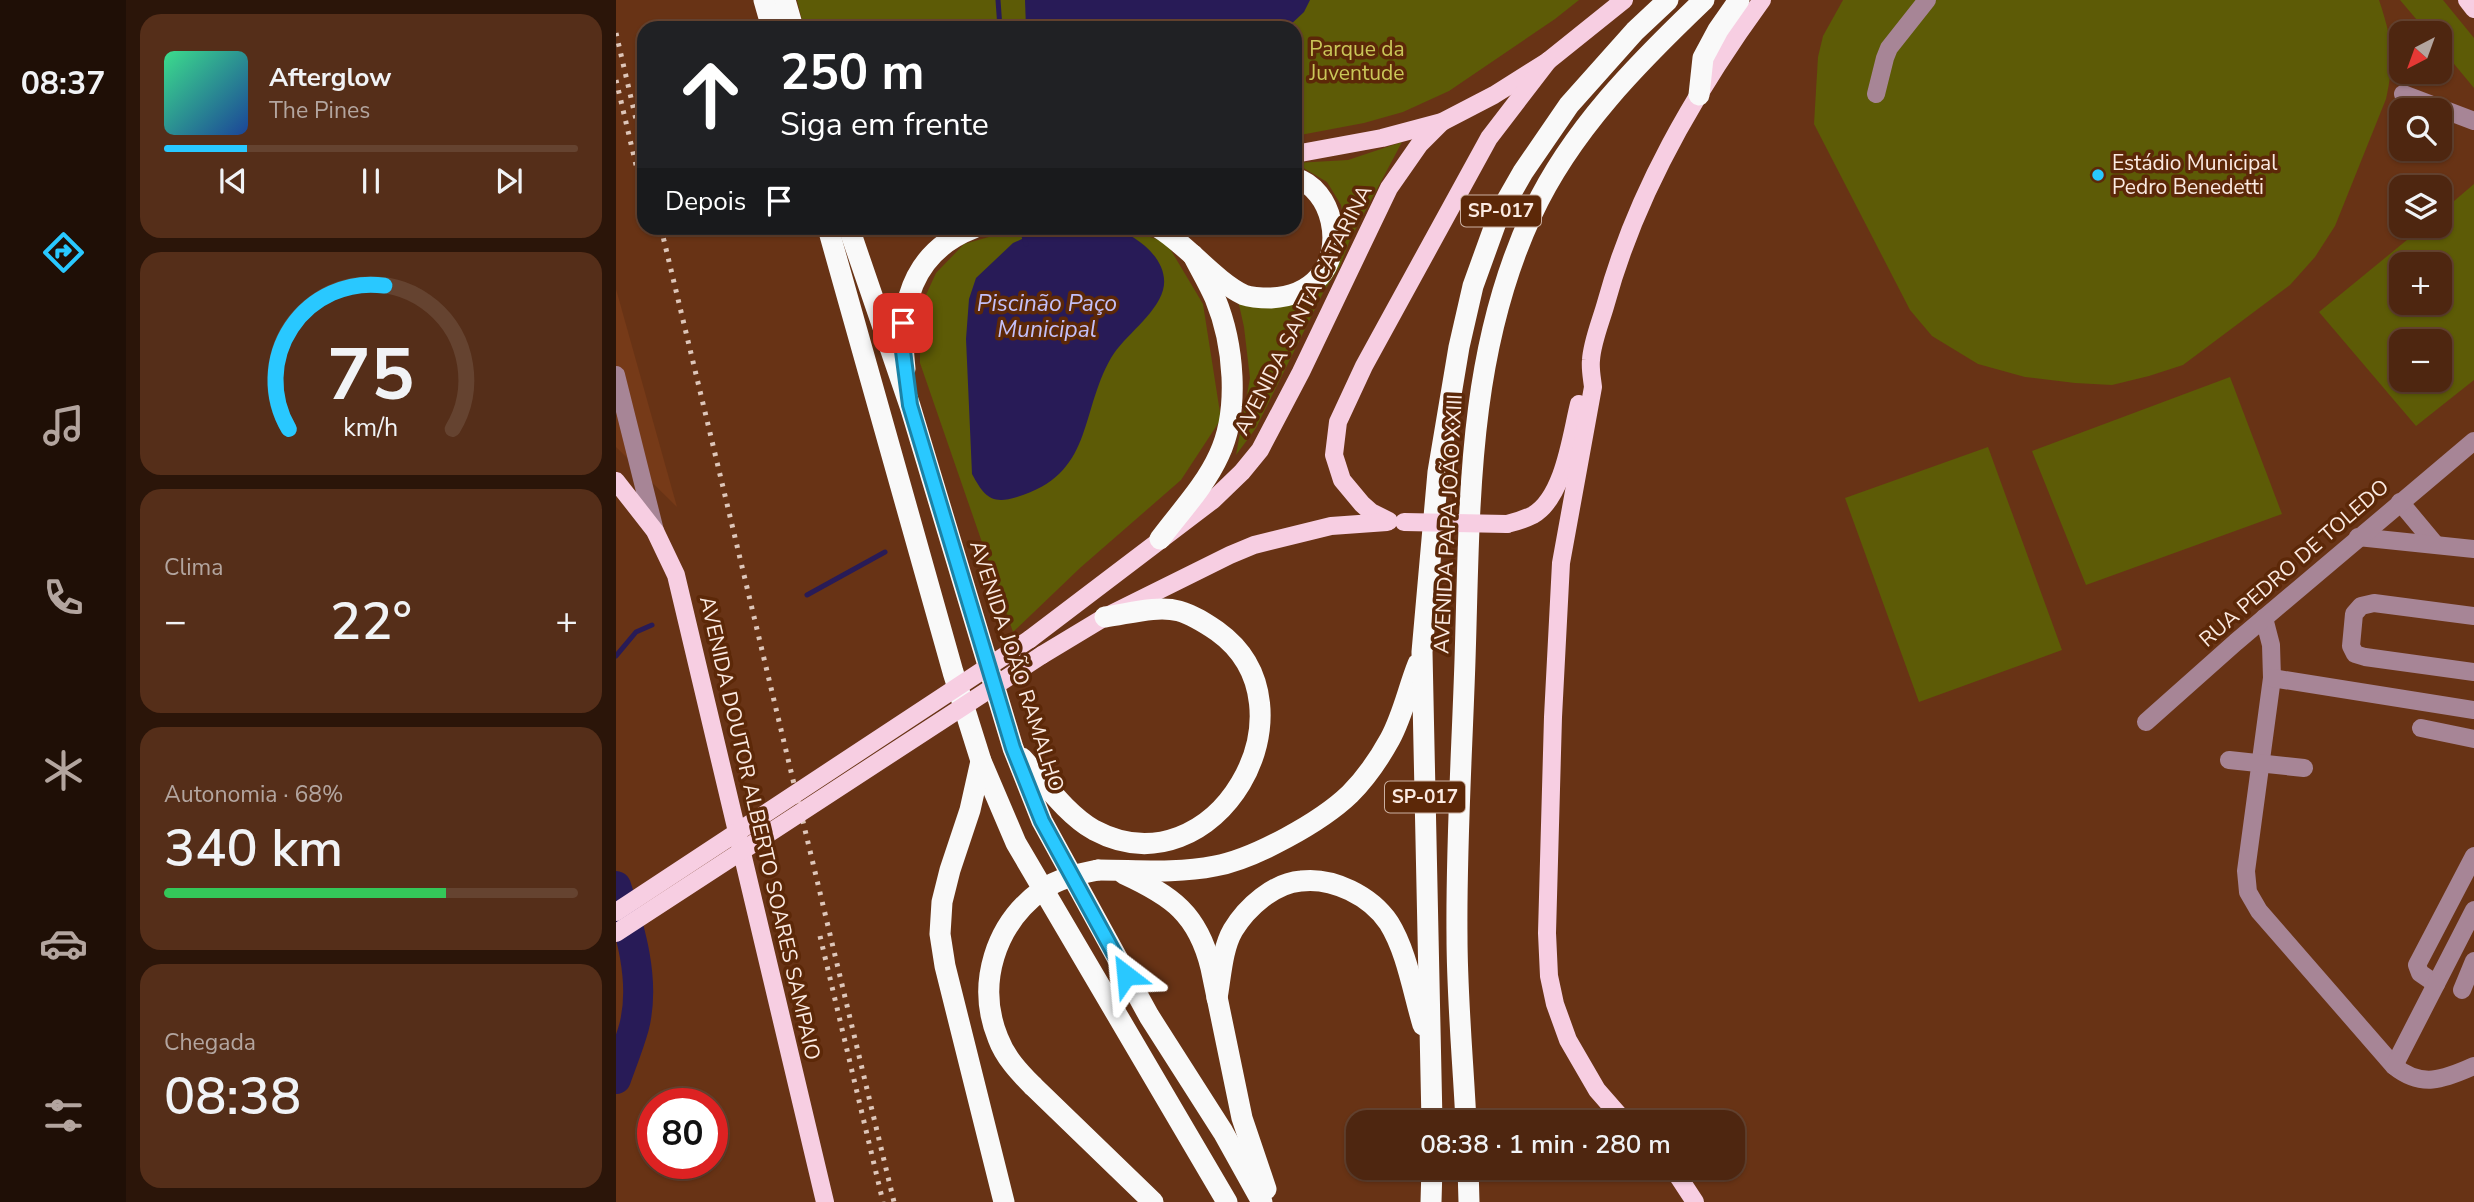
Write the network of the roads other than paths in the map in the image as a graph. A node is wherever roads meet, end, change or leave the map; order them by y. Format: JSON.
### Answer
{"nodes":[{"id":1,"x":764,"y":0,"type":"edge"},
{"id":2,"x":785,"y":0,"type":"edge"},
{"id":3,"x":1624,"y":0,"type":"edge"},
{"id":4,"x":1668,"y":0,"type":"edge"},
{"id":5,"x":1704,"y":0,"type":"edge"},
{"id":6,"x":1739,"y":0,"type":"edge"},
{"id":7,"x":1762,"y":0,"type":"edge"},
{"id":8,"x":2467,"y":0,"type":"edge"},
{"id":9,"x":1923,"y":2,"type":"edge"},
{"id":10,"x":2474,"y":9,"type":"edge"},
{"id":11,"x":770,"y":21,"type":"edge"},
{"id":12,"x":791,"y":21,"type":"edge"},
{"id":13,"x":1548,"y":61,"type":"junction"},
{"id":14,"x":1876,"y":94,"type":"dead end"},
{"id":15,"x":2403,"y":94,"type":"dead end"},
{"id":16,"x":1699,"y":95,"type":"junction"},
{"id":17,"x":2474,"y":121,"type":"edge"},
{"id":18,"x":1442,"y":122,"type":"junction"},
{"id":19,"x":1302,"y":153,"type":"edge"},
{"id":20,"x":1302,"y":182,"type":"edge"},
{"id":21,"x":837,"y":235,"type":"edge"},
{"id":22,"x":840,"y":235,"type":"edge"},
{"id":23,"x":961,"y":235,"type":"edge"},
{"id":24,"x":1170,"y":235,"type":"edge"},
{"id":25,"x":1193,"y":255,"type":"junction"},
{"id":26,"x":1591,"y":360,"type":"junction"},
{"id":27,"x":616,"y":375,"type":"edge"},
{"id":28,"x":910,"y":405,"type":"junction"},
{"id":29,"x":2474,"y":441,"type":"edge"},
{"id":30,"x":616,"y":481,"type":"edge"},
{"id":31,"x":2400,"y":502,"type":"junction"},
{"id":32,"x":1397,"y":522,"type":"junction"},
{"id":33,"x":655,"y":531,"type":"junction"},
{"id":34,"x":2358,"y":537,"type":"junction"},
{"id":35,"x":1160,"y":539,"type":"junction"},
{"id":36,"x":2435,"y":544,"type":"junction"},
{"id":37,"x":2474,"y":549,"type":"edge"},
{"id":38,"x":2474,"y":616,"type":"edge"},
{"id":39,"x":1105,"y":617,"type":"junction"},
{"id":40,"x":2264,"y":618,"type":"junction"},
{"id":41,"x":1422,"y":652,"type":"junction"},
{"id":42,"x":2474,"y":672,"type":"edge"},
{"id":43,"x":2273,"y":678,"type":"junction"},
{"id":44,"x":2474,"y":710,"type":"edge"},
{"id":45,"x":2146,"y":722,"type":"dead end"},
{"id":46,"x":2421,"y":727,"type":"dead end"},
{"id":47,"x":2474,"y":739,"type":"edge"},
{"id":48,"x":1013,"y":748,"type":"junction"},
{"id":49,"x":2230,"y":760,"type":"dead end"},
{"id":50,"x":981,"y":761,"type":"junction"},
{"id":51,"x":2261,"y":763,"type":"junction"},
{"id":52,"x":2304,"y":768,"type":"dead end"},
{"id":53,"x":2474,"y":856,"type":"edge"},
{"id":54,"x":1108,"y":871,"type":"junction"},
{"id":55,"x":2474,"y":910,"type":"edge"},
{"id":56,"x":616,"y":912,"type":"edge"},
{"id":57,"x":616,"y":933,"type":"edge"},
{"id":58,"x":2474,"y":961,"type":"edge"},
{"id":59,"x":2436,"y":984,"type":"junction"},
{"id":60,"x":2462,"y":990,"type":"dead end"},
{"id":61,"x":1217,"y":998,"type":"junction"},
{"id":62,"x":1431,"y":1055,"type":"junction"},
{"id":63,"x":2474,"y":1066,"type":"edge"},
{"id":64,"x":2400,"y":1071,"type":"junction"},
{"id":65,"x":1432,"y":1110,"type":"edge"},
{"id":66,"x":1465,"y":1110,"type":"edge"},
{"id":67,"x":1614,"y":1110,"type":"edge"},
{"id":68,"x":1432,"y":1180,"type":"edge"},
{"id":69,"x":1468,"y":1180,"type":"edge"},
{"id":70,"x":1681,"y":1180,"type":"edge"},
{"id":71,"x":825,"y":1202,"type":"edge"},
{"id":72,"x":1004,"y":1202,"type":"edge"},
{"id":73,"x":1153,"y":1202,"type":"edge"},
{"id":74,"x":1227,"y":1202,"type":"edge"},
{"id":75,"x":1262,"y":1202,"type":"edge"},
{"id":76,"x":1270,"y":1202,"type":"edge"},
{"id":77,"x":1431,"y":1202,"type":"edge"},
{"id":78,"x":1469,"y":1202,"type":"edge"},
{"id":79,"x":1695,"y":1202,"type":"edge"}],
"edges":[{"from":1,"to":11,"type":"highway"},
{"from":2,"to":12,"type":"highway"},
{"from":3,"to":13,"type":"main road"},
{"from":4,"to":41,"type":"highway","name":"AVENIDA PAPA JOÃO XXIII","number":"SP-017"},
{"from":5,"to":66,"type":"highway","name":"AVENIDA PAPA JOÃO XXIII","number":"SP-017"},
{"from":6,"to":16,"type":"highway"},
{"from":7,"to":16,"type":"main road"},
{"from":8,"to":10,"type":"main road"},
{"from":9,"to":14,"type":"street"},
{"from":13,"to":18,"type":"main road"},
{"from":13,"to":32,"type":"main road"},
{"from":15,"to":17,"type":"street"},
{"from":16,"to":26,"type":"main road"},
{"from":18,"to":19,"type":"main road"},
{"from":18,"to":35,"type":"main road","name":"AVENIDA SANTA CATARINA"},
{"from":20,"to":25,"type":"highway"},
{"from":21,"to":50,"type":"highway","name":"AVENIDA JOÃO RAMALHO"},
{"from":22,"to":28,"type":"highway","name":"AVENIDA JOÃO RAMALHO"},
{"from":23,"to":28,"type":"highway"},
{"from":24,"to":25,"type":"highway"},
{"from":25,"to":35,"type":"highway"},
{"from":26,"to":32,"type":"main road","bridge":true},
{"from":26,"to":67,"type":"main road"},
{"from":27,"to":33,"type":"street"},
{"from":28,"to":48,"type":"highway","name":"AVENIDA JOÃO RAMALHO"},
{"from":29,"to":31,"type":"street","name":"RUA PEDRO DE TOLEDO"},
{"from":30,"to":33,"type":"main road","name":"AVENIDA DOUTOR ALBERTO SOARES SAMPAIO"},
{"from":31,"to":34,"type":"street","name":"RUA PEDRO DE TOLEDO"},
{"from":31,"to":36,"type":"street"},
{"from":32,"to":39,"type":"main road"},
{"from":33,"to":71,"type":"main road","name":"AVENIDA DOUTOR ALBERTO SOARES SAMPAIO"},
{"from":34,"to":36,"type":"street"},
{"from":34,"to":40,"type":"street","name":"RUA PEDRO DE TOLEDO"},
{"from":35,"to":56,"type":"main road","name":"AVENIDA SANTA CATARINA","bridge":true},
{"from":36,"to":37,"type":"street"},
{"from":38,"to":42,"type":"street"},
{"from":39,"to":48,"type":"highway"},
{"from":39,"to":57,"type":"main road","bridge":true},
{"from":40,"to":43,"type":"street"},
{"from":40,"to":45,"type":"street","name":"RUA PEDRO DE TOLEDO"},
{"from":41,"to":54,"type":"highway"},
{"from":41,"to":62,"type":"highway","name":"AVENIDA PAPA JOÃO XXIII","number":"SP-017"},
{"from":43,"to":44,"type":"street"},
{"from":43,"to":51,"type":"street"},
{"from":46,"to":47,"type":"street"},
{"from":48,"to":75,"type":"highway","name":"AVENIDA JOÃO RAMALHO"},
{"from":49,"to":51,"type":"street"},
{"from":50,"to":72,"type":"highway"},
{"from":50,"to":74,"type":"highway","name":"AVENIDA JOÃO RAMALHO"},
{"from":51,"to":52,"type":"street"},
{"from":51,"to":64,"type":"street"},
{"from":53,"to":59,"type":"street"},
{"from":54,"to":61,"type":"highway"},
{"from":54,"to":73,"type":"highway","bridge":true},
{"from":55,"to":59,"type":"street"},
{"from":58,"to":60,"type":"street"},
{"from":59,"to":64,"type":"street"},
{"from":61,"to":62,"type":"highway"},
{"from":61,"to":76,"type":"highway"},
{"from":62,"to":65,"type":"highway","name":"AVENIDA PAPA JOÃO XXIII","number":"SP-017"},
{"from":63,"to":64,"type":"street"},
{"from":68,"to":77,"type":"highway"},
{"from":69,"to":78,"type":"highway"},
{"from":70,"to":79,"type":"main road"}]}
